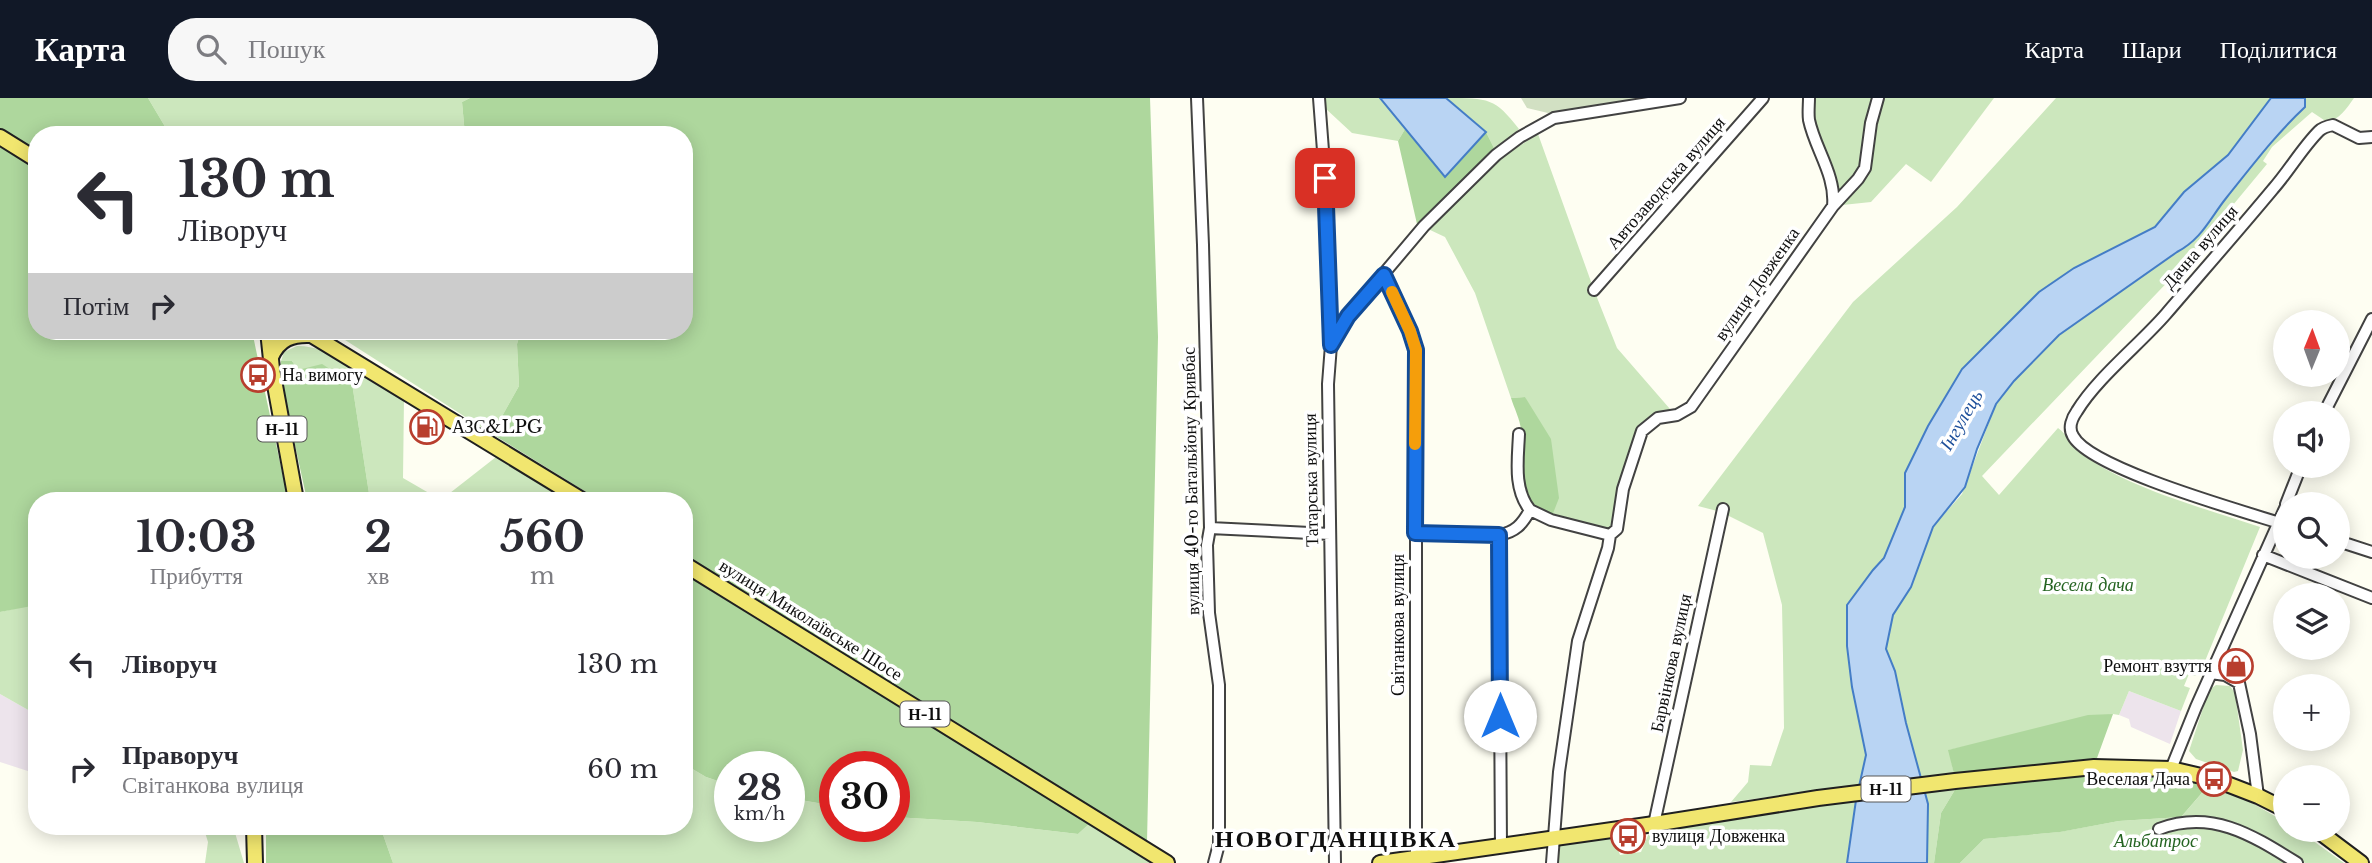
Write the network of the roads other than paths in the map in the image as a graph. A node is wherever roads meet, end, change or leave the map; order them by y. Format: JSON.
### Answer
{"nodes":[{"id":1,"x":1197,"y":98,"type":"edge"},
{"id":2,"x":1319,"y":98,"type":"edge"},
{"id":3,"x":1680,"y":98,"type":"edge"},
{"id":4,"x":1763,"y":98,"type":"edge"},
{"id":5,"x":1809,"y":98,"type":"edge"},
{"id":6,"x":1878,"y":98,"type":"edge"},
{"id":7,"x":0,"y":137,"type":"edge"},
{"id":8,"x":2372,"y":137,"type":"edge"},
{"id":9,"x":28,"y":154,"type":"edge"},
{"id":10,"x":1833,"y":206,"type":"junction"},
{"id":11,"x":1384,"y":275,"type":"junction"},
{"id":12,"x":1594,"y":290,"type":"dead end"},
{"id":13,"x":2372,"y":319,"type":"edge"},
{"id":14,"x":269,"y":340,"type":"edge"},
{"id":15,"x":285,"y":340,"type":"edge"},
{"id":16,"x":320,"y":340,"type":"edge"},
{"id":17,"x":1331,"y":345,"type":"junction"},
{"id":18,"x":271,"y":357,"type":"junction"},
{"id":19,"x":2330,"y":401,"type":"edge"},
{"id":20,"x":1518,"y":433,"type":"dead end"},
{"id":21,"x":295,"y":492,"type":"edge"},
{"id":22,"x":569,"y":492,"type":"edge"},
{"id":23,"x":1723,"y":509,"type":"dead end"},
{"id":24,"x":1530,"y":510,"type":"junction"},
{"id":25,"x":2273,"y":520,"type":"edge"},
{"id":26,"x":1210,"y":528,"type":"junction"},
{"id":27,"x":1415,"y":533,"type":"junction"},
{"id":28,"x":1329,"y":534,"type":"junction"},
{"id":29,"x":1499,"y":535,"type":"junction"},
{"id":30,"x":1610,"y":535,"type":"junction"},
{"id":31,"x":2273,"y":537,"type":"edge"},
{"id":32,"x":2350,"y":545,"type":"edge"},
{"id":33,"x":2372,"y":552,"type":"edge"},
{"id":34,"x":2263,"y":555,"type":"junction"},
{"id":35,"x":693,"y":570,"type":"edge"},
{"id":36,"x":2372,"y":598,"type":"edge"},
{"id":37,"x":2211,"y":673,"type":"junction"},
{"id":38,"x":2171,"y":769,"type":"junction"},
{"id":39,"x":2258,"y":796,"type":"junction"},
{"id":40,"x":2273,"y":804,"type":"edge"},
{"id":41,"x":1654,"y":824,"type":"junction"},
{"id":42,"x":2159,"y":830,"type":"dead end"},
{"id":43,"x":254,"y":835,"type":"edge"},
{"id":44,"x":1553,"y":838,"type":"junction"},
{"id":45,"x":2333,"y":842,"type":"edge"},
{"id":46,"x":1500,"y":846,"type":"junction"},
{"id":47,"x":1416,"y":858,"type":"junction"},
{"id":48,"x":255,"y":863,"type":"edge"},
{"id":49,"x":1167,"y":863,"type":"edge"},
{"id":50,"x":1214,"y":863,"type":"edge"},
{"id":51,"x":1335,"y":863,"type":"edge"},
{"id":52,"x":1380,"y":863,"type":"edge"},
{"id":53,"x":1552,"y":863,"type":"edge"},
{"id":54,"x":2297,"y":863,"type":"edge"},
{"id":55,"x":2361,"y":863,"type":"edge"}],
"edges":[{"from":1,"to":26,"type":"street","name":"вулиця 40-го Батальйону Кривбас"},
{"from":2,"to":17,"type":"street","name":"Татарська вулиця"},
{"from":3,"to":11,"type":"street"},
{"from":4,"to":12,"type":"street","name":"Автозаводська вулиця"},
{"from":5,"to":10,"type":"street"},
{"from":6,"to":10,"type":"street","name":"вулиця Довженка"},
{"from":7,"to":9,"type":"main road"},
{"from":8,"to":25,"type":"street","name":"Дачна вулиця"},
{"from":10,"to":30,"type":"street","name":"вулиця Довженка"},
{"from":11,"to":17,"type":"street"},
{"from":11,"to":27,"type":"street","name":"Світанкова вулиця"},
{"from":13,"to":19,"type":"street"},
{"from":14,"to":18,"type":"main road","number":"Н-11"},
{"from":15,"to":18,"type":"main road"},
{"from":16,"to":22,"type":"main road"},
{"from":17,"to":28,"type":"street","name":"Татарська вулиця"},
{"from":18,"to":21,"type":"main road","number":"Н-11"},
{"from":20,"to":24,"type":"street"},
{"from":23,"to":41,"type":"street","name":"Барвінкова вулиця"},
{"from":24,"to":29,"type":"street"},
{"from":24,"to":30,"type":"street"},
{"from":26,"to":28,"type":"street"},
{"from":26,"to":50,"type":"street","name":"вулиця 40-го Батальйону Кривбас"},
{"from":27,"to":29,"type":"street"},
{"from":27,"to":47,"type":"street","name":"Світанкова вулиця"},
{"from":28,"to":51,"type":"street","name":"Татарська вулиця"},
{"from":29,"to":46,"type":"street"},
{"from":30,"to":44,"type":"street","name":"вулиця Довженка"},
{"from":31,"to":34,"type":"street"},
{"from":32,"to":33,"type":"street"},
{"from":34,"to":36,"type":"street"},
{"from":34,"to":37,"type":"street"},
{"from":35,"to":49,"type":"main road","name":"вулиця Миколаївське Шосе","number":"Н-11"},
{"from":37,"to":38,"type":"street"},
{"from":37,"to":39,"type":"street"},
{"from":38,"to":39,"type":"main road","number":"Н-11"},
{"from":38,"to":41,"type":"main road","number":"Н-11"},
{"from":39,"to":40,"type":"main road","number":"Н-11"},
{"from":41,"to":44,"type":"main road","number":"Н-11"},
{"from":42,"to":54,"type":"street"},
{"from":43,"to":48,"type":"main road"},
{"from":44,"to":46,"type":"main road","number":"Н-11"},
{"from":44,"to":53,"type":"street","name":"вулиця Довженка"},
{"from":45,"to":55,"type":"main road"},
{"from":46,"to":47,"type":"main road","number":"Н-11"},
{"from":47,"to":52,"type":"main road","number":"Н-11"}]}
